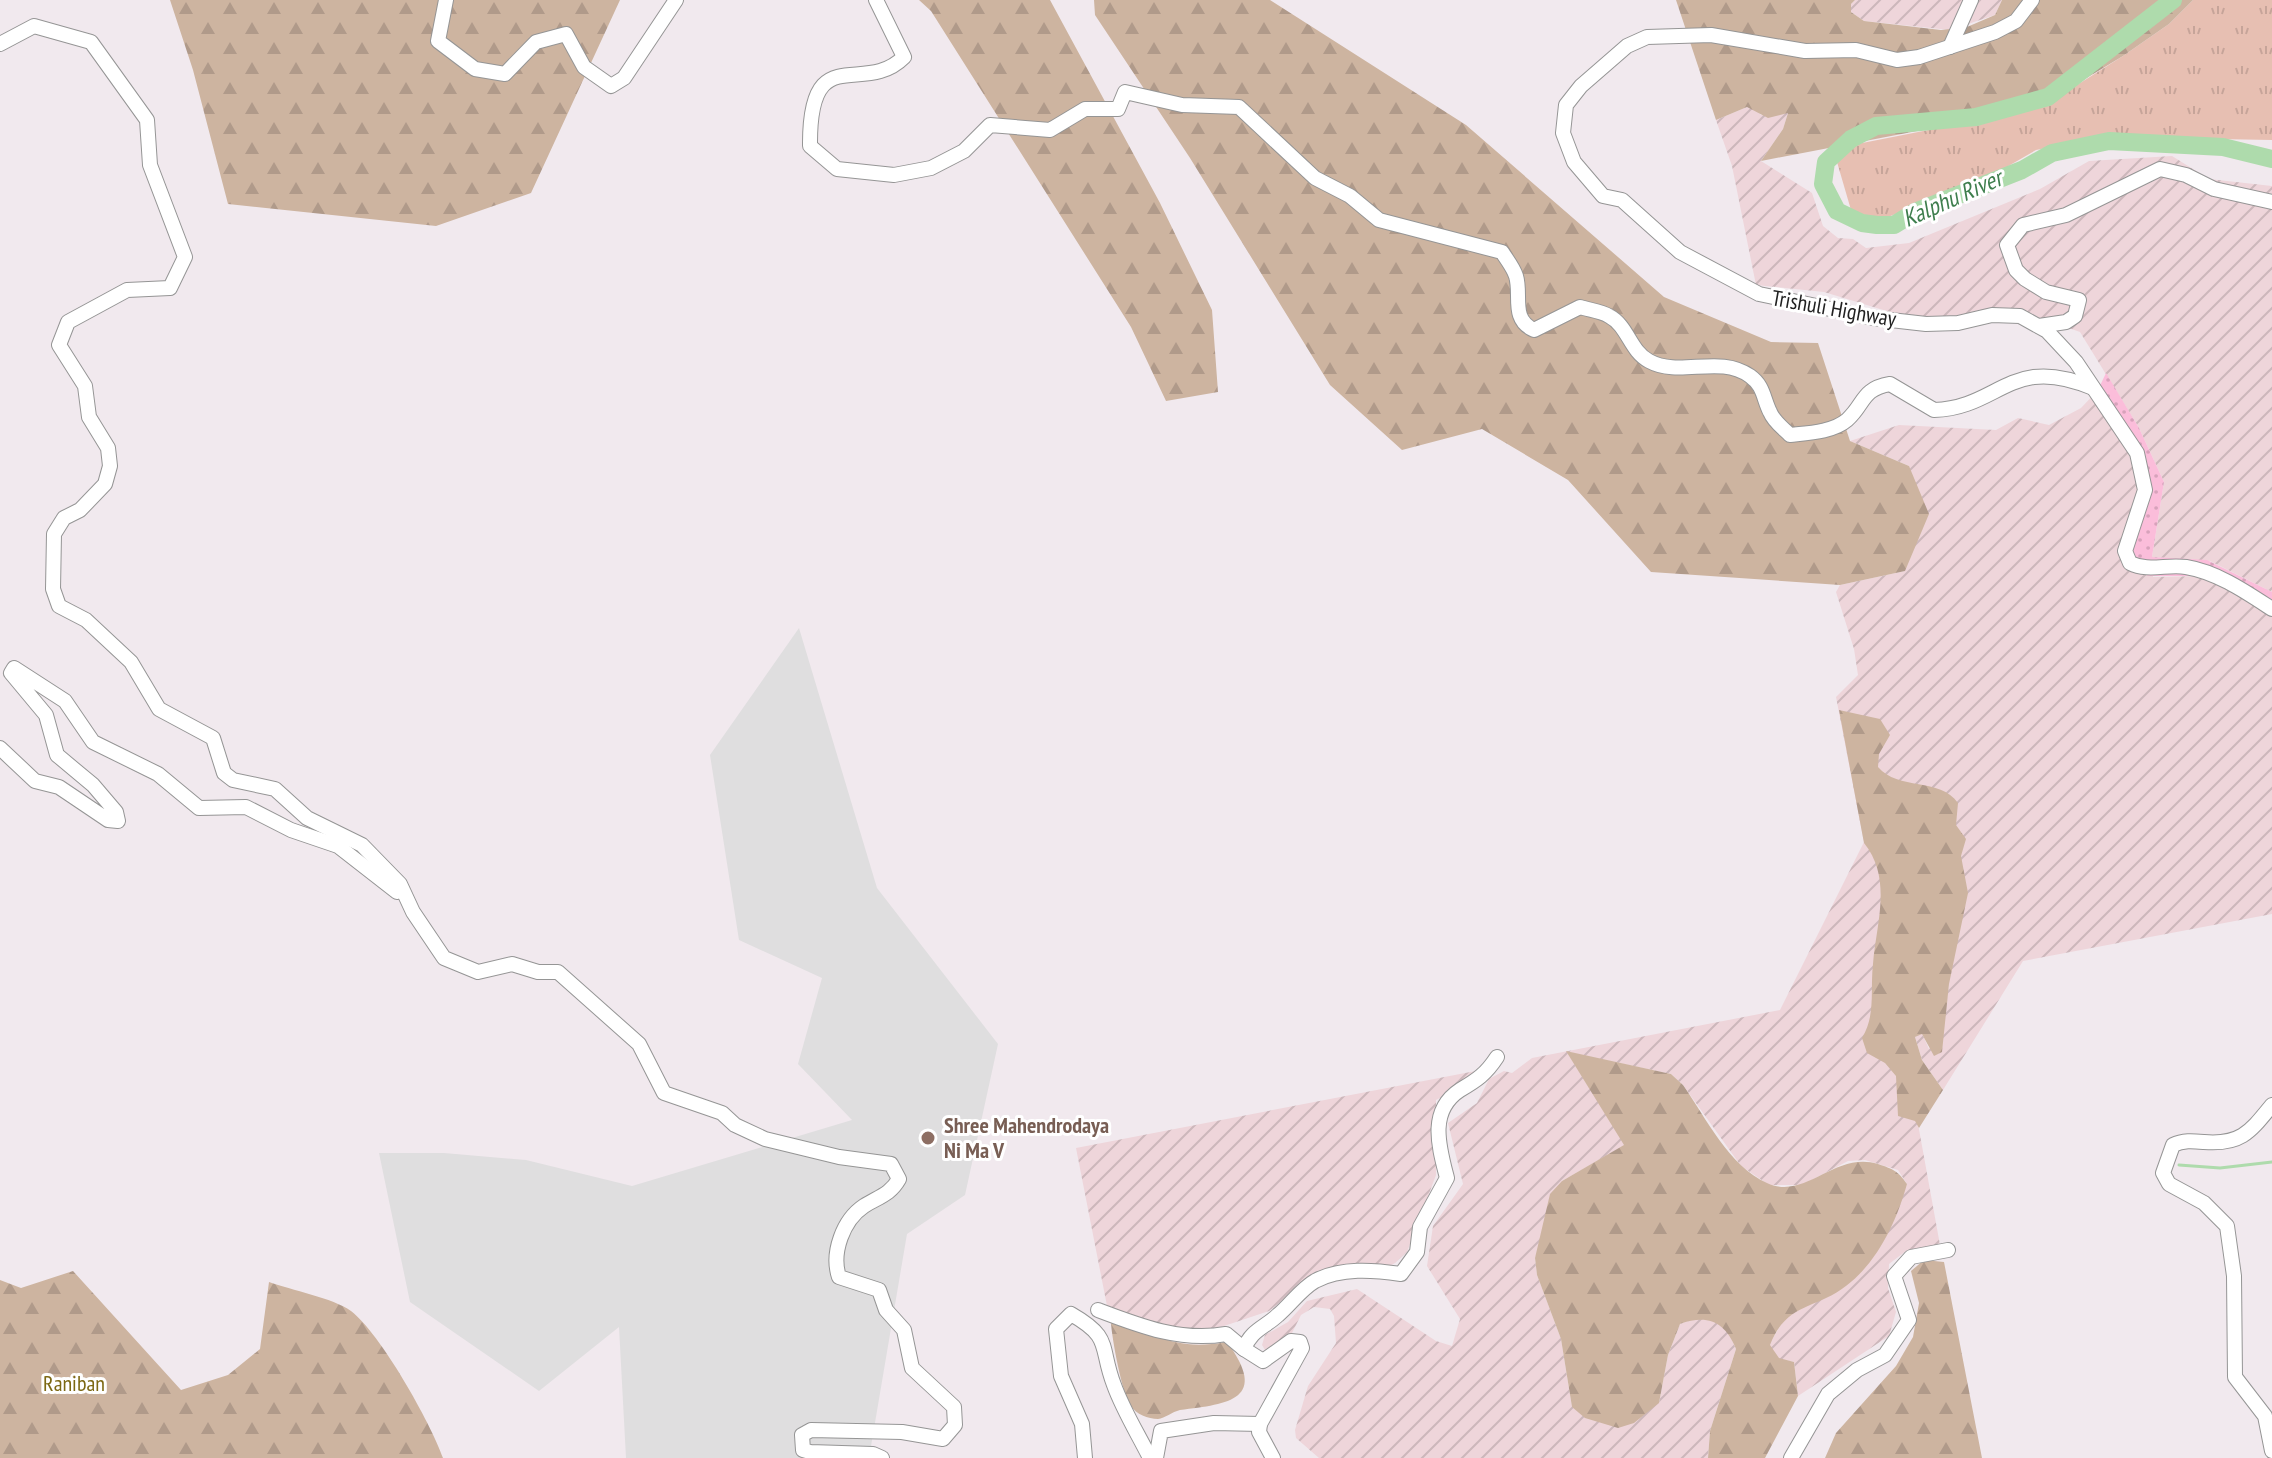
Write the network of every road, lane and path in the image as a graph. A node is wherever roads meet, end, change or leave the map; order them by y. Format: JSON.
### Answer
{"nodes":[{"id":1,"x":446,"y":0,"type":"edge"},
{"id":2,"x":676,"y":0,"type":"edge"},
{"id":3,"x":876,"y":0,"type":"edge"},
{"id":4,"x":1971,"y":0,"type":"edge"},
{"id":5,"x":2032,"y":0,"type":"edge"},
{"id":6,"x":0,"y":44,"type":"edge"},
{"id":7,"x":1950,"y":47,"type":"junction"},
{"id":8,"x":2272,"y":202,"type":"edge"},
{"id":9,"x":2039,"y":326,"type":"junction"},
{"id":10,"x":2093,"y":388,"type":"junction"},
{"id":11,"x":2272,"y":609,"type":"edge"},
{"id":12,"x":0,"y":748,"type":"edge"},
{"id":13,"x":408,"y":902,"type":"junction"},
{"id":14,"x":1497,"y":1057,"type":"dead end"},
{"id":15,"x":2272,"y":1105,"type":"edge"},
{"id":16,"x":1948,"y":1250,"type":"dead end"},
{"id":17,"x":1098,"y":1310,"type":"dead end"},
{"id":18,"x":1244,"y":1349,"type":"junction"},
{"id":19,"x":1260,"y":1424,"type":"junction"},
{"id":20,"x":2272,"y":1451,"type":"edge"},
{"id":21,"x":882,"y":1458,"type":"edge"},
{"id":22,"x":1085,"y":1458,"type":"edge"},
{"id":23,"x":1153,"y":1458,"type":"edge"},
{"id":24,"x":1273,"y":1458,"type":"edge"},
{"id":25,"x":1791,"y":1458,"type":"edge"}],
"edges":[{"from":1,"to":2,"type":"street"},
{"from":3,"to":10,"type":"street"},
{"from":4,"to":7,"type":"street"},
{"from":5,"to":7,"type":"street","name":"Trishuli Highway"},
{"from":6,"to":13,"type":"street"},
{"from":7,"to":9,"type":"street","name":"Trishuli Highway"},
{"from":8,"to":9,"type":"street"},
{"from":9,"to":10,"type":"street","name":"Trishuli Highway"},
{"from":10,"to":11,"type":"street","name":"Trishuli Highway"},
{"from":12,"to":13,"type":"street"},
{"from":13,"to":21,"type":"street"},
{"from":14,"to":18,"type":"street"},
{"from":15,"to":20,"type":"street"},
{"from":16,"to":25,"type":"street"},
{"from":17,"to":18,"type":"street"},
{"from":18,"to":19,"type":"street"},
{"from":19,"to":23,"type":"street"},
{"from":19,"to":24,"type":"street"},
{"from":22,"to":23,"type":"street"}]}
